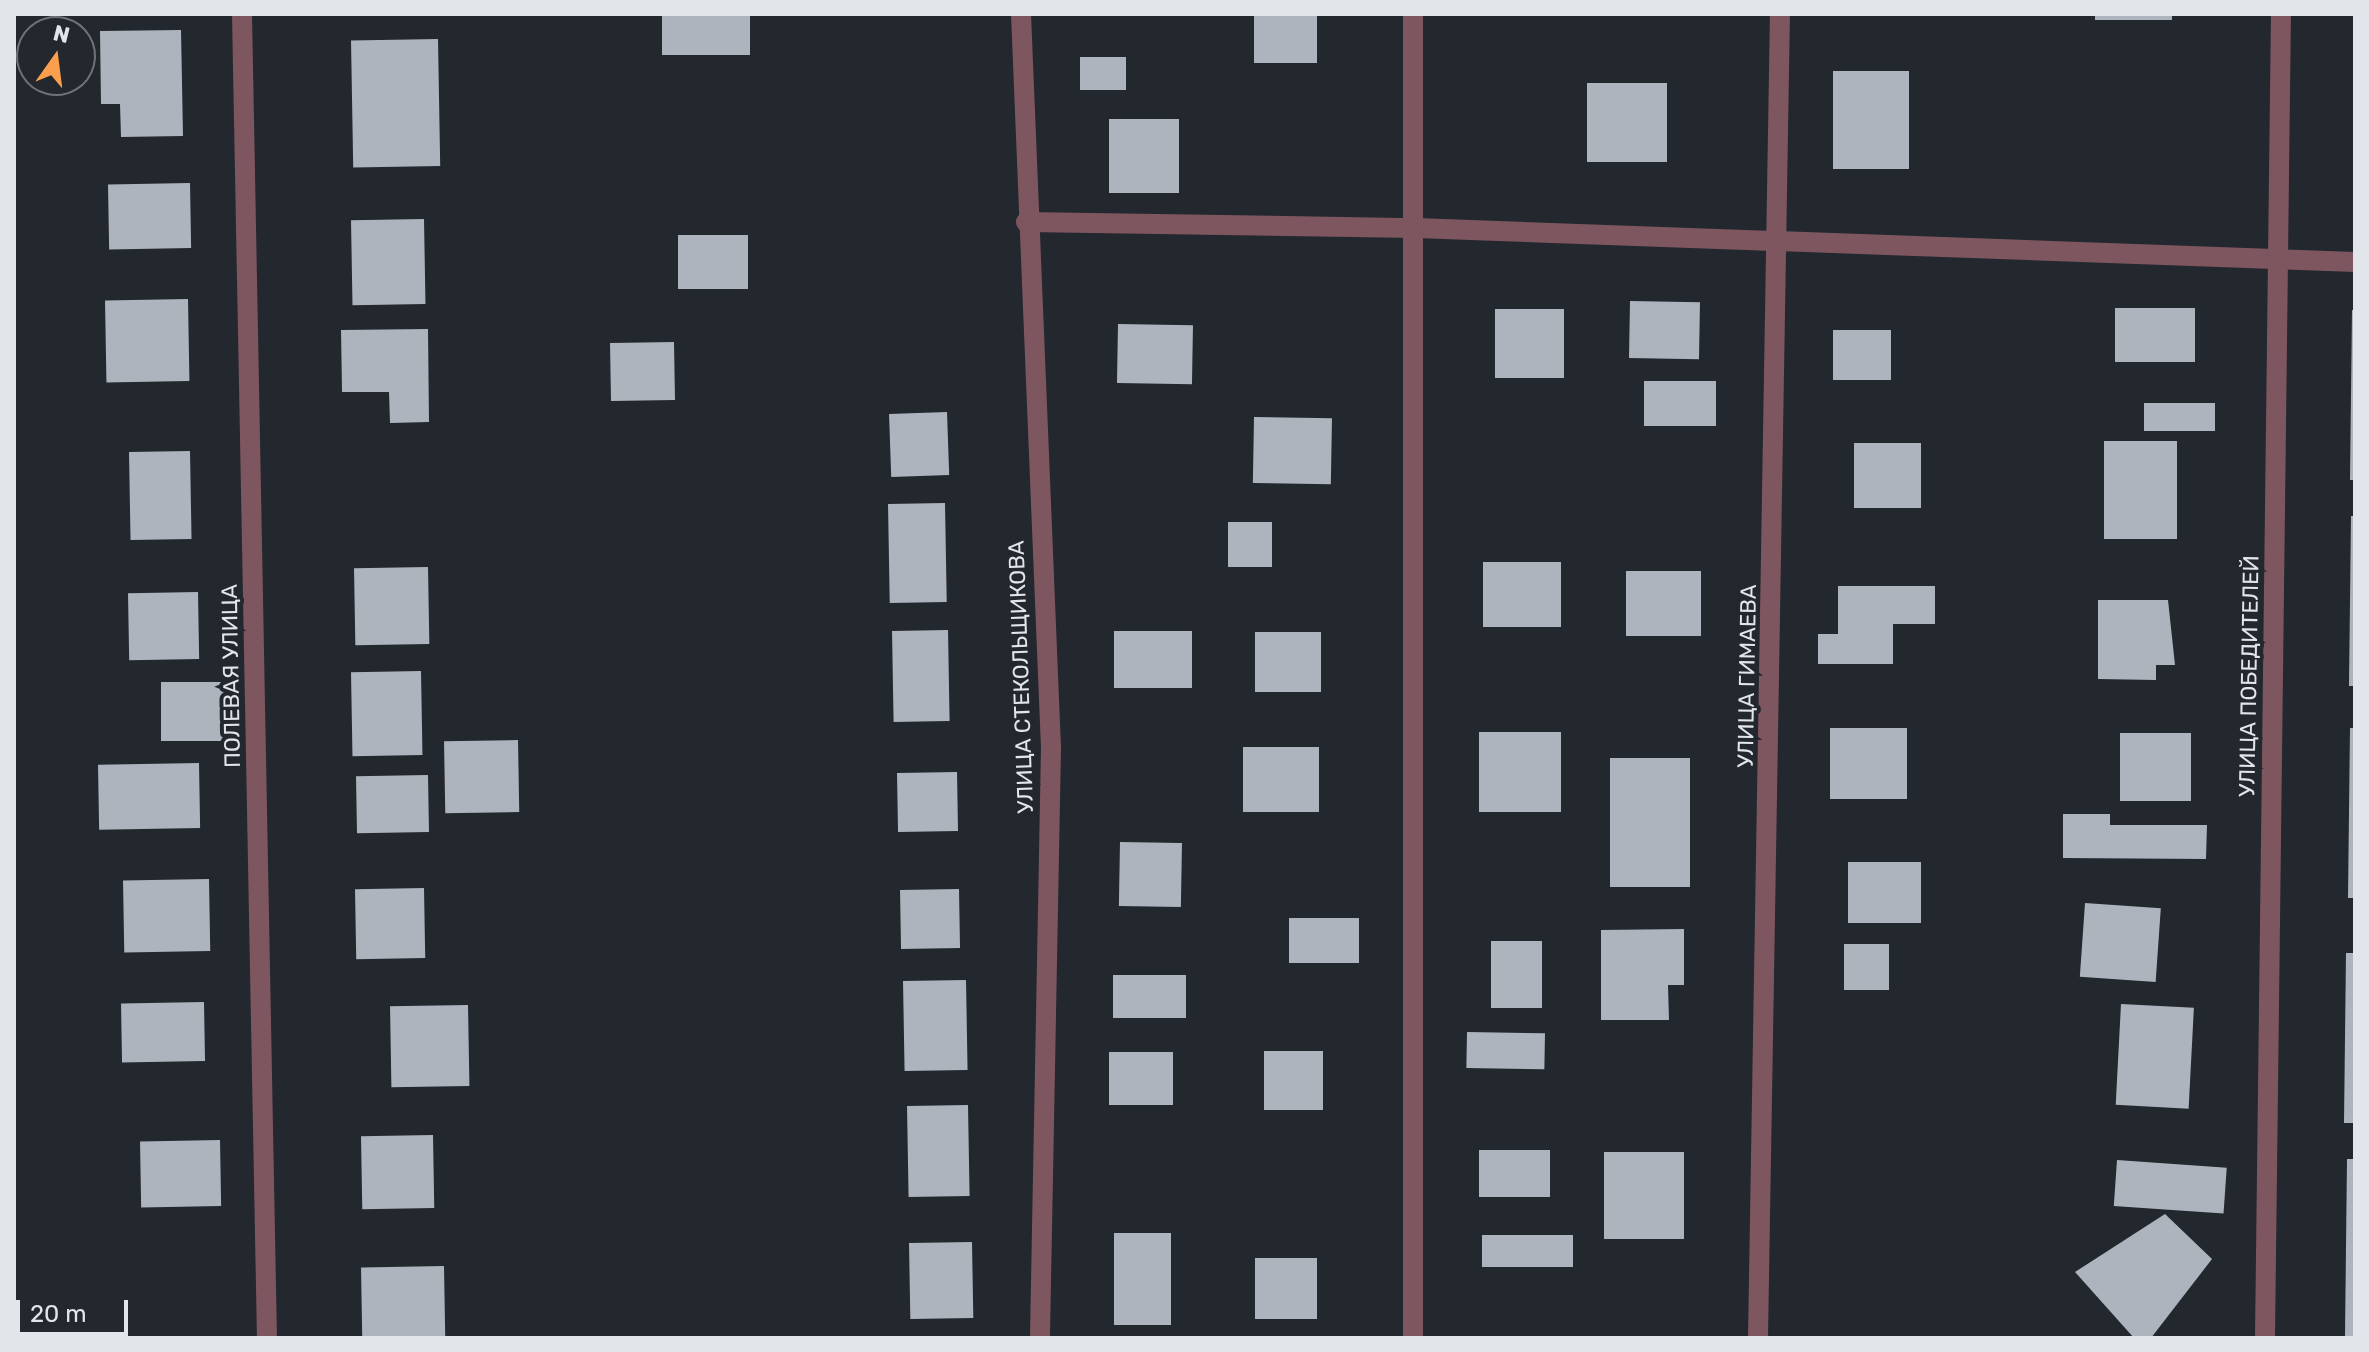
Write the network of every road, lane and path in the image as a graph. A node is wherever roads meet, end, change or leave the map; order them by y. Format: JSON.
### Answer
{"nodes":[{"id":1,"x":242,"y":14,"type":"edge"},
{"id":2,"x":1021,"y":14,"type":"edge"},
{"id":3,"x":1413,"y":14,"type":"edge"},
{"id":4,"x":1780,"y":14,"type":"edge"},
{"id":5,"x":2281,"y":14,"type":"edge"},
{"id":6,"x":1026,"y":222,"type":"junction"},
{"id":7,"x":1416,"y":228,"type":"junction"},
{"id":8,"x":1779,"y":245,"type":"junction"},
{"id":9,"x":2279,"y":261,"type":"junction"},
{"id":10,"x":2355,"y":262,"type":"edge"},
{"id":11,"x":267,"y":1338,"type":"edge"},
{"id":12,"x":1040,"y":1338,"type":"edge"},
{"id":13,"x":1413,"y":1338,"type":"edge"},
{"id":14,"x":1758,"y":1338,"type":"edge"},
{"id":15,"x":2265,"y":1338,"type":"edge"}],
"edges":[{"from":1,"to":11,"type":"street","name":"ПОЛЕВАЯ УЛИЦА"},
{"from":2,"to":6,"type":"street","name":"УЛИЦА СТЕКОЛЬЩИКОВА"},
{"from":3,"to":7,"type":"street"},
{"from":4,"to":8,"type":"street","name":"УЛИЦА ГИМАЕВА"},
{"from":5,"to":9,"type":"street","name":"УЛИЦА ПОБЕДИТЕЛЕЙ"},
{"from":6,"to":7,"type":"street"},
{"from":6,"to":12,"type":"street","name":"УЛИЦА СТЕКОЛЬЩИКОВА"},
{"from":7,"to":8,"type":"street"},
{"from":7,"to":13,"type":"street"},
{"from":8,"to":9,"type":"street"},
{"from":8,"to":14,"type":"street","name":"УЛИЦА ГИМАЕВА"},
{"from":9,"to":10,"type":"street"},
{"from":9,"to":15,"type":"street","name":"УЛИЦА ПОБЕДИТЕЛЕЙ"}]}
